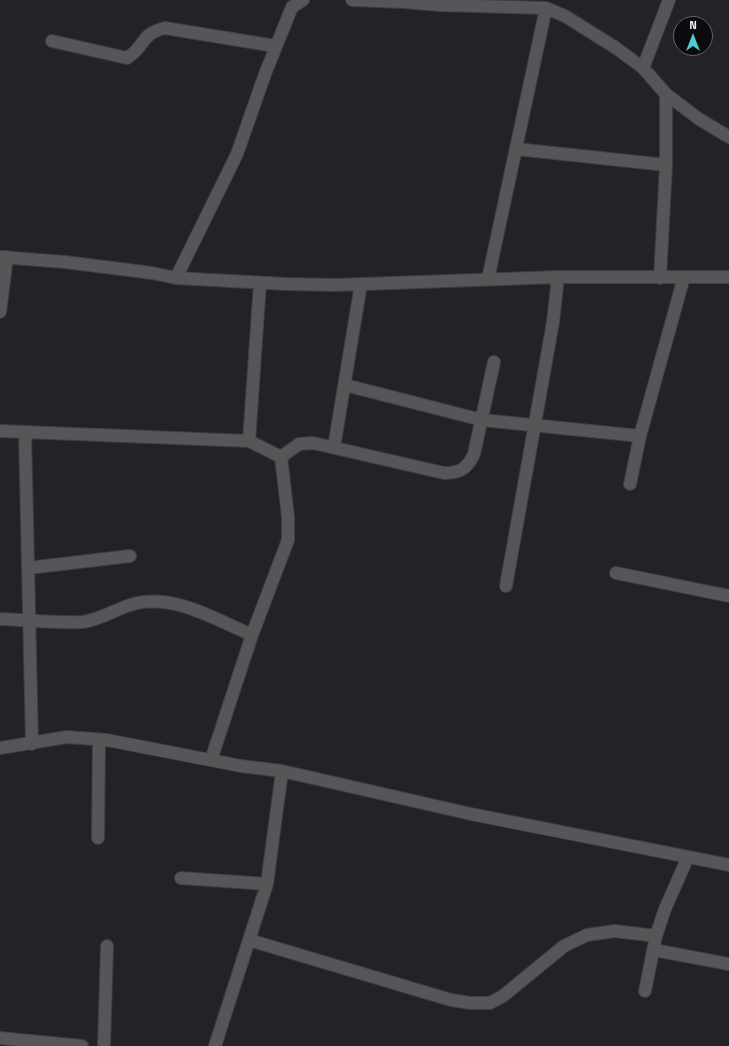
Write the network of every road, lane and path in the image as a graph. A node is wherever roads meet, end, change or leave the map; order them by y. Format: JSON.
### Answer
{"nodes":[{"id":1,"x":303,"y":0,"type":"edge"},
{"id":2,"x":352,"y":0,"type":"edge"},
{"id":3,"x":669,"y":0,"type":"edge"},
{"id":4,"x":532,"y":3,"type":"edge"},
{"id":5,"x":546,"y":8,"type":"junction"},
{"id":6,"x":52,"y":41,"type":"dead end"},
{"id":7,"x":275,"y":46,"type":"junction"},
{"id":8,"x":643,"y":68,"type":"junction"},
{"id":9,"x":666,"y":94,"type":"junction"},
{"id":10,"x":729,"y":137,"type":"edge"},
{"id":11,"x":516,"y":149,"type":"junction"},
{"id":12,"x":666,"y":165,"type":"junction"},
{"id":13,"x":4,"y":257,"type":"edge"},
{"id":14,"x":558,"y":277,"type":"junction"},
{"id":15,"x":684,"y":277,"type":"junction"},
{"id":16,"x":729,"y":277,"type":"edge"},
{"id":17,"x":176,"y":278,"type":"junction"},
{"id":18,"x":660,"y":278,"type":"junction"},
{"id":19,"x":488,"y":279,"type":"junction"},
{"id":20,"x":260,"y":283,"type":"junction"},
{"id":21,"x":362,"y":284,"type":"junction"},
{"id":22,"x":0,"y":312,"type":"edge"},
{"id":23,"x":494,"y":362,"type":"dead end"},
{"id":24,"x":345,"y":385,"type":"junction"},
{"id":25,"x":482,"y":420,"type":"junction"},
{"id":26,"x":534,"y":426,"type":"junction"},
{"id":27,"x":0,"y":431,"type":"edge"},
{"id":28,"x":25,"y":433,"type":"junction"},
{"id":29,"x":640,"y":436,"type":"junction"},
{"id":30,"x":249,"y":441,"type":"junction"},
{"id":31,"x":334,"y":447,"type":"junction"},
{"id":32,"x":281,"y":457,"type":"junction"},
{"id":33,"x":630,"y":484,"type":"dead end"},
{"id":34,"x":130,"y":556,"type":"dead end"},
{"id":35,"x":28,"y":568,"type":"junction"},
{"id":36,"x":616,"y":573,"type":"dead end"},
{"id":37,"x":506,"y":586,"type":"dead end"},
{"id":38,"x":729,"y":596,"type":"edge"},
{"id":39,"x":0,"y":619,"type":"edge"},
{"id":40,"x":29,"y":620,"type":"junction"},
{"id":41,"x":252,"y":635,"type":"junction"},
{"id":42,"x":99,"y":740,"type":"junction"},
{"id":43,"x":32,"y":744,"type":"junction"},
{"id":44,"x":0,"y":748,"type":"edge"},
{"id":45,"x":211,"y":760,"type":"junction"},
{"id":46,"x":282,"y":772,"type":"junction"},
{"id":47,"x":98,"y":838,"type":"dead end"},
{"id":48,"x":688,"y":857,"type":"junction"},
{"id":49,"x":729,"y":865,"type":"edge"},
{"id":50,"x":181,"y":878,"type":"dead end"},
{"id":51,"x":267,"y":884,"type":"junction"},
{"id":52,"x":656,"y":936,"type":"junction"},
{"id":53,"x":249,"y":940,"type":"junction"},
{"id":54,"x":107,"y":946,"type":"dead end"},
{"id":55,"x":654,"y":950,"type":"junction"},
{"id":56,"x":729,"y":964,"type":"edge"},
{"id":57,"x":645,"y":991,"type":"dead end"},
{"id":58,"x":0,"y":1038,"type":"edge"},
{"id":59,"x":56,"y":1045,"type":"edge"},
{"id":60,"x":82,"y":1046,"type":"edge"},
{"id":61,"x":104,"y":1046,"type":"edge"},
{"id":62,"x":215,"y":1046,"type":"edge"}],
"edges":[{"from":1,"to":7,"type":"street"},
{"from":2,"to":4,"type":"street"},
{"from":3,"to":8,"type":"street"},
{"from":4,"to":5,"type":"street"},
{"from":5,"to":8,"type":"street"},
{"from":5,"to":11,"type":"street"},
{"from":6,"to":7,"type":"street"},
{"from":7,"to":17,"type":"street"},
{"from":8,"to":9,"type":"street"},
{"from":9,"to":10,"type":"street"},
{"from":9,"to":12,"type":"street"},
{"from":11,"to":12,"type":"street"},
{"from":11,"to":19,"type":"street"},
{"from":12,"to":18,"type":"street"},
{"from":13,"to":17,"type":"street"},
{"from":13,"to":22,"type":"street"},
{"from":14,"to":18,"type":"street"},
{"from":14,"to":19,"type":"street"},
{"from":14,"to":26,"type":"street"},
{"from":15,"to":16,"type":"street"},
{"from":15,"to":18,"type":"street"},
{"from":15,"to":29,"type":"street"},
{"from":17,"to":20,"type":"street"},
{"from":19,"to":21,"type":"street"},
{"from":20,"to":21,"type":"street"},
{"from":20,"to":30,"type":"street"},
{"from":21,"to":24,"type":"street"},
{"from":23,"to":25,"type":"street"},
{"from":24,"to":25,"type":"street"},
{"from":24,"to":31,"type":"street"},
{"from":25,"to":26,"type":"street"},
{"from":25,"to":31,"type":"street"},
{"from":26,"to":29,"type":"street"},
{"from":26,"to":37,"type":"street"},
{"from":27,"to":28,"type":"street"},
{"from":28,"to":30,"type":"street"},
{"from":28,"to":35,"type":"street"},
{"from":29,"to":33,"type":"street"},
{"from":30,"to":32,"type":"street"},
{"from":31,"to":32,"type":"street"},
{"from":32,"to":41,"type":"street"},
{"from":34,"to":35,"type":"street"},
{"from":35,"to":40,"type":"street"},
{"from":36,"to":38,"type":"street"},
{"from":39,"to":40,"type":"street"},
{"from":40,"to":41,"type":"street"},
{"from":40,"to":43,"type":"street"},
{"from":41,"to":45,"type":"street"},
{"from":42,"to":43,"type":"street"},
{"from":42,"to":45,"type":"street"},
{"from":42,"to":47,"type":"street"},
{"from":43,"to":44,"type":"street"},
{"from":45,"to":46,"type":"street"},
{"from":46,"to":48,"type":"street"},
{"from":46,"to":51,"type":"street"},
{"from":48,"to":49,"type":"street"},
{"from":48,"to":52,"type":"street"},
{"from":50,"to":51,"type":"street"},
{"from":51,"to":53,"type":"street"},
{"from":52,"to":53,"type":"street"},
{"from":52,"to":55,"type":"street"},
{"from":53,"to":62,"type":"street"},
{"from":54,"to":61,"type":"street"},
{"from":55,"to":56,"type":"street"},
{"from":55,"to":57,"type":"street"},
{"from":58,"to":59,"type":"street"},
{"from":59,"to":60,"type":"street"}]}
